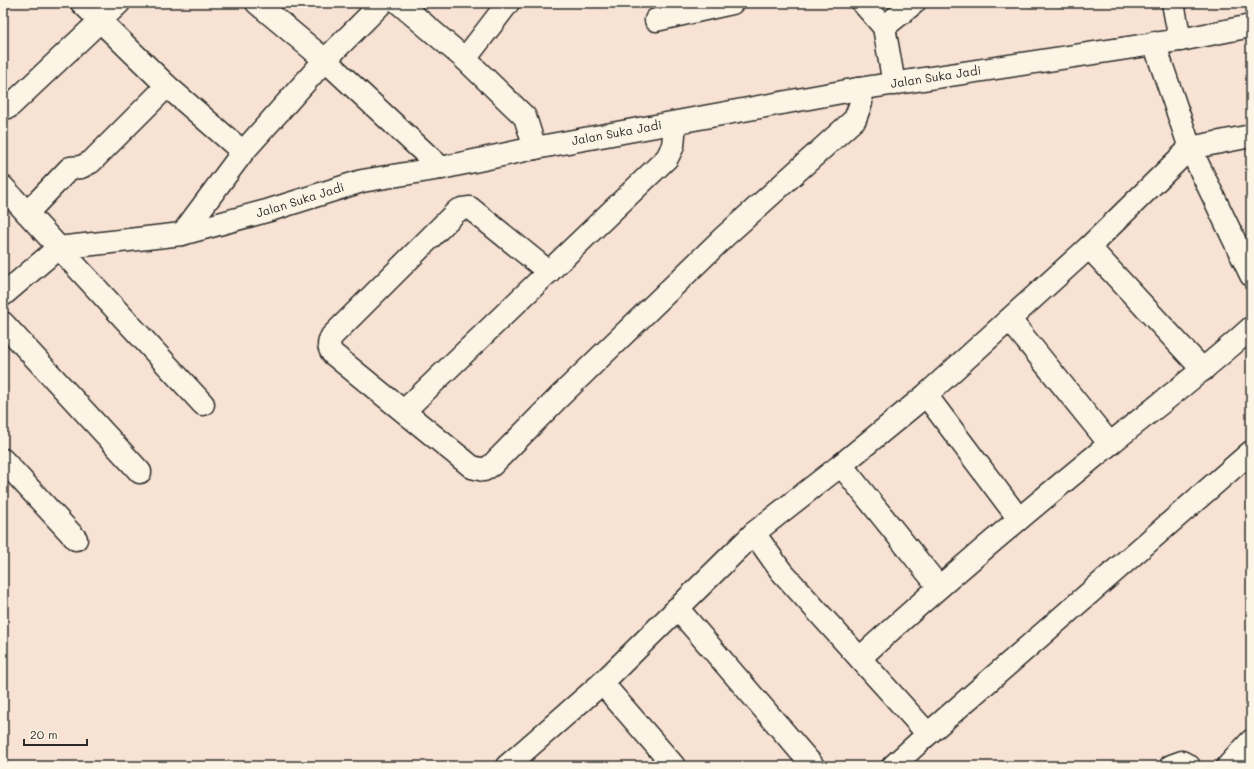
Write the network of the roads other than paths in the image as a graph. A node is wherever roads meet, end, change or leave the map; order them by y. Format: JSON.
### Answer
{"nodes":[{"id":1,"x":82,"y":3,"type":"edge"},
{"id":2,"x":119,"y":3,"type":"edge"},
{"id":3,"x":257,"y":3,"type":"edge"},
{"id":4,"x":382,"y":3,"type":"edge"},
{"id":5,"x":400,"y":3,"type":"edge"},
{"id":6,"x":508,"y":3,"type":"edge"},
{"id":7,"x":732,"y":3,"type":"edge"},
{"id":8,"x":864,"y":3,"type":"edge"},
{"id":9,"x":914,"y":3,"type":"edge"},
{"id":10,"x":1173,"y":3,"type":"edge"},
{"id":11,"x":656,"y":20,"type":"dead end"},
{"id":12,"x":100,"y":21,"type":"junction"},
{"id":13,"x":1251,"y":26,"type":"edge"},
{"id":14,"x":884,"y":27,"type":"junction"},
{"id":15,"x":1180,"y":40,"type":"junction"},
{"id":16,"x":1154,"y":43,"type":"junction"},
{"id":17,"x":465,"y":59,"type":"junction"},
{"id":18,"x":326,"y":60,"type":"junction"},
{"id":19,"x":894,"y":84,"type":"junction"},
{"id":20,"x":167,"y":86,"type":"junction"},
{"id":21,"x":858,"y":89,"type":"junction"},
{"id":22,"x":9,"y":107,"type":"dead end"},
{"id":23,"x":675,"y":123,"type":"junction"},
{"id":24,"x":1251,"y":136,"type":"edge"},
{"id":25,"x":535,"y":148,"type":"junction"},
{"id":26,"x":1190,"y":148,"type":"junction"},
{"id":27,"x":243,"y":152,"type":"junction"},
{"id":28,"x":441,"y":168,"type":"junction"},
{"id":29,"x":3,"y":187,"type":"edge"},
{"id":30,"x":27,"y":213,"type":"junction"},
{"id":31,"x":182,"y":234,"type":"junction"},
{"id":32,"x":1089,"y":247,"type":"junction"},
{"id":33,"x":58,"y":248,"type":"junction"},
{"id":34,"x":549,"y":272,"type":"junction"},
{"id":35,"x":1251,"y":275,"type":"edge"},
{"id":36,"x":3,"y":295,"type":"edge"},
{"id":37,"x":1010,"y":320,"type":"junction"},
{"id":38,"x":3,"y":324,"type":"edge"},
{"id":39,"x":1251,"y":328,"type":"edge"},
{"id":40,"x":1203,"y":370,"type":"junction"},
{"id":41,"x":926,"y":395,"type":"junction"},
{"id":42,"x":203,"y":404,"type":"dead end"},
{"id":43,"x":404,"y":411,"type":"junction"},
{"id":44,"x":1110,"y":444,"type":"junction"},
{"id":45,"x":1251,"y":452,"type":"edge"},
{"id":46,"x":3,"y":460,"type":"edge"},
{"id":47,"x":842,"y":465,"type":"junction"},
{"id":48,"x":140,"y":472,"type":"dead end"},
{"id":49,"x":1019,"y":520,"type":"junction"},
{"id":50,"x":754,"y":534,"type":"junction"},
{"id":51,"x":76,"y":539,"type":"dead end"},
{"id":52,"x":939,"y":586,"type":"junction"},
{"id":53,"x":677,"y":608,"type":"junction"},
{"id":54,"x":860,"y":658,"type":"junction"},
{"id":55,"x":602,"y":684,"type":"junction"},
{"id":56,"x":928,"y":734,"type":"junction"},
{"id":57,"x":1251,"y":742,"type":"edge"},
{"id":58,"x":521,"y":762,"type":"edge"},
{"id":59,"x":674,"y":766,"type":"edge"},
{"id":60,"x":813,"y":766,"type":"edge"},
{"id":61,"x":893,"y":766,"type":"edge"},
{"id":62,"x":1171,"y":766,"type":"edge"},
{"id":63,"x":1190,"y":766,"type":"edge"},
{"id":64,"x":1228,"y":766,"type":"edge"}],
"edges":[{"from":1,"to":12,"type":"street"},
{"from":2,"to":12,"type":"street"},
{"from":3,"to":18,"type":"street"},
{"from":4,"to":18,"type":"street"},
{"from":5,"to":17,"type":"street"},
{"from":6,"to":17,"type":"street"},
{"from":7,"to":11,"type":"street"},
{"from":8,"to":14,"type":"street"},
{"from":9,"to":14,"type":"street"},
{"from":10,"to":15,"type":"street"},
{"from":12,"to":20,"type":"street"},
{"from":12,"to":22,"type":"street"},
{"from":13,"to":15,"type":"street","name":"Jalan Suka Jadi"},
{"from":14,"to":19,"type":"street"},
{"from":15,"to":16,"type":"street","name":"Jalan Suka Jadi"},
{"from":16,"to":19,"type":"street","name":"Jalan Suka Jadi"},
{"from":16,"to":26,"type":"street"},
{"from":17,"to":25,"type":"street"},
{"from":18,"to":27,"type":"street"},
{"from":18,"to":28,"type":"street"},
{"from":19,"to":21,"type":"street","name":"Jalan Suka Jadi"},
{"from":20,"to":27,"type":"street"},
{"from":20,"to":30,"type":"street"},
{"from":21,"to":23,"type":"street","name":"Jalan Suka Jadi"},
{"from":21,"to":43,"type":"street"},
{"from":23,"to":25,"type":"street","name":"Jalan Suka Jadi"},
{"from":23,"to":34,"type":"street"},
{"from":24,"to":26,"type":"street"},
{"from":25,"to":28,"type":"street","name":"Jalan Suka Jadi"},
{"from":26,"to":32,"type":"street"},
{"from":26,"to":35,"type":"street"},
{"from":27,"to":31,"type":"street"},
{"from":28,"to":31,"type":"street","name":"Jalan Suka Jadi"},
{"from":29,"to":30,"type":"street"},
{"from":30,"to":33,"type":"street"},
{"from":31,"to":33,"type":"street","name":"Jalan Suka Jadi"},
{"from":32,"to":37,"type":"street"},
{"from":32,"to":40,"type":"street"},
{"from":33,"to":36,"type":"street"},
{"from":33,"to":42,"type":"street"},
{"from":34,"to":43,"type":"street"},
{"from":34,"to":43,"type":"street"},
{"from":37,"to":41,"type":"street"},
{"from":37,"to":44,"type":"street"},
{"from":38,"to":48,"type":"street"},
{"from":39,"to":40,"type":"street"},
{"from":40,"to":44,"type":"street"},
{"from":41,"to":47,"type":"street"},
{"from":41,"to":49,"type":"street"},
{"from":44,"to":49,"type":"street"},
{"from":45,"to":56,"type":"street"},
{"from":46,"to":51,"type":"street"},
{"from":47,"to":50,"type":"street"},
{"from":47,"to":52,"type":"street"},
{"from":49,"to":52,"type":"street"},
{"from":50,"to":53,"type":"street"},
{"from":50,"to":54,"type":"street"},
{"from":52,"to":54,"type":"street"},
{"from":53,"to":55,"type":"street"},
{"from":53,"to":60,"type":"street"},
{"from":54,"to":56,"type":"street"},
{"from":55,"to":58,"type":"street"},
{"from":55,"to":59,"type":"street"},
{"from":56,"to":61,"type":"street"},
{"from":57,"to":64,"type":"street"},
{"from":62,"to":63,"type":"street"}]}
